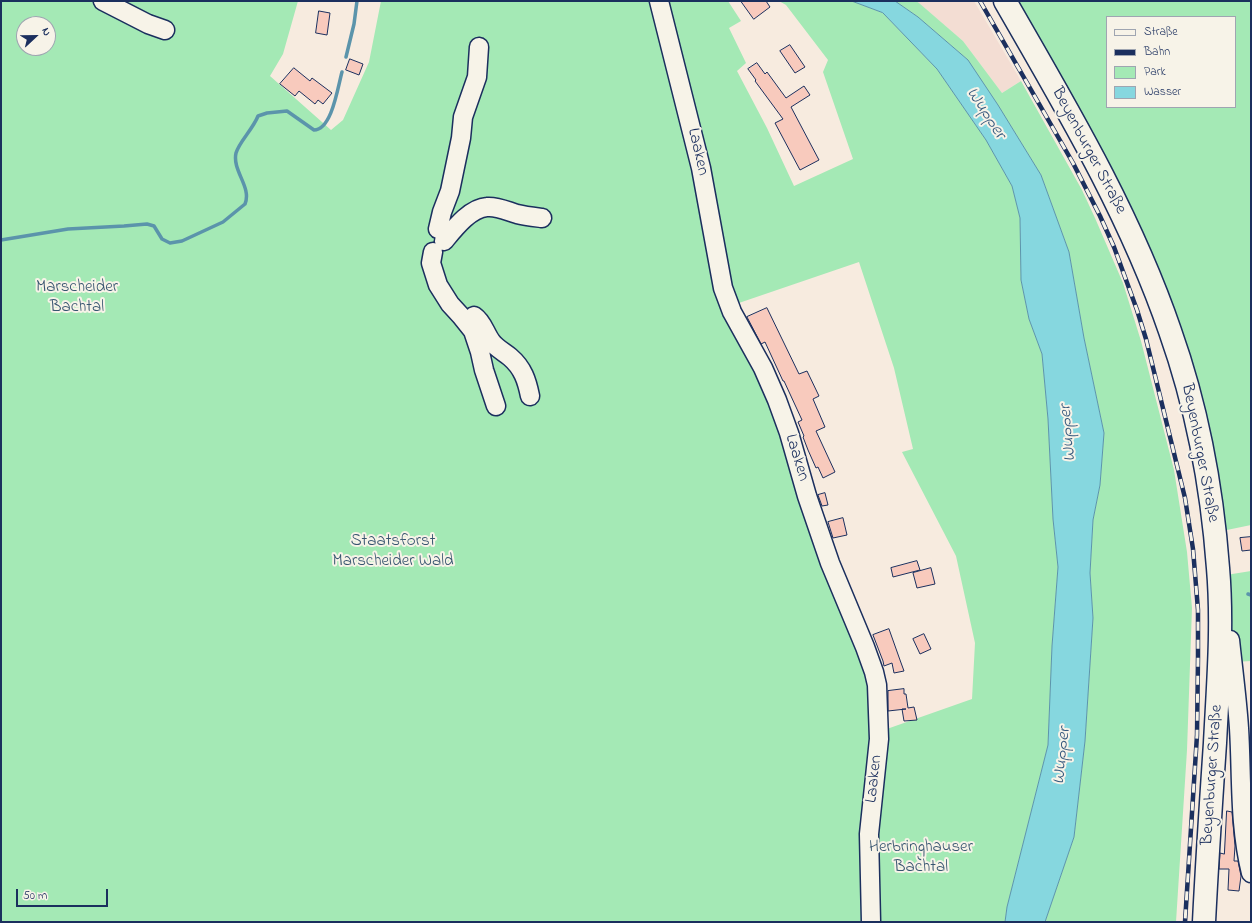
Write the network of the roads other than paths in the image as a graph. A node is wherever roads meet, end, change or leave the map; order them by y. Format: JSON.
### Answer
{"nodes":[{"id":1,"x":103,"y":1,"type":"edge"},
{"id":2,"x":659,"y":1,"type":"edge"},
{"id":3,"x":1005,"y":1,"type":"edge"},
{"id":4,"x":165,"y":30,"type":"dead end"},
{"id":5,"x":479,"y":47,"type":"dead end"},
{"id":6,"x":542,"y":218,"type":"dead end"},
{"id":7,"x":438,"y":241,"type":"junction"},
{"id":8,"x":450,"y":304,"type":"junction"},
{"id":9,"x":530,"y":396,"type":"dead end"},
{"id":10,"x":496,"y":406,"type":"dead end"},
{"id":11,"x":1221,"y":639,"type":"junction"},
{"id":12,"x":1251,"y":873,"type":"edge"},
{"id":13,"x":871,"y":922,"type":"edge"},
{"id":14,"x":1204,"y":922,"type":"edge"}],
"edges":[{"from":1,"to":4,"type":"street"},
{"from":2,"to":13,"type":"street","name":"Laaken"},
{"from":3,"to":11,"type":"main road","name":"Beyenburger Straße"},
{"from":5,"to":7,"type":"street"},
{"from":6,"to":7,"type":"street"},
{"from":7,"to":8,"type":"street"},
{"from":8,"to":9,"type":"street"},
{"from":8,"to":10,"type":"street"},
{"from":11,"to":12,"type":"street"},
{"from":11,"to":14,"type":"main road","name":"Beyenburger Straße"}]}
